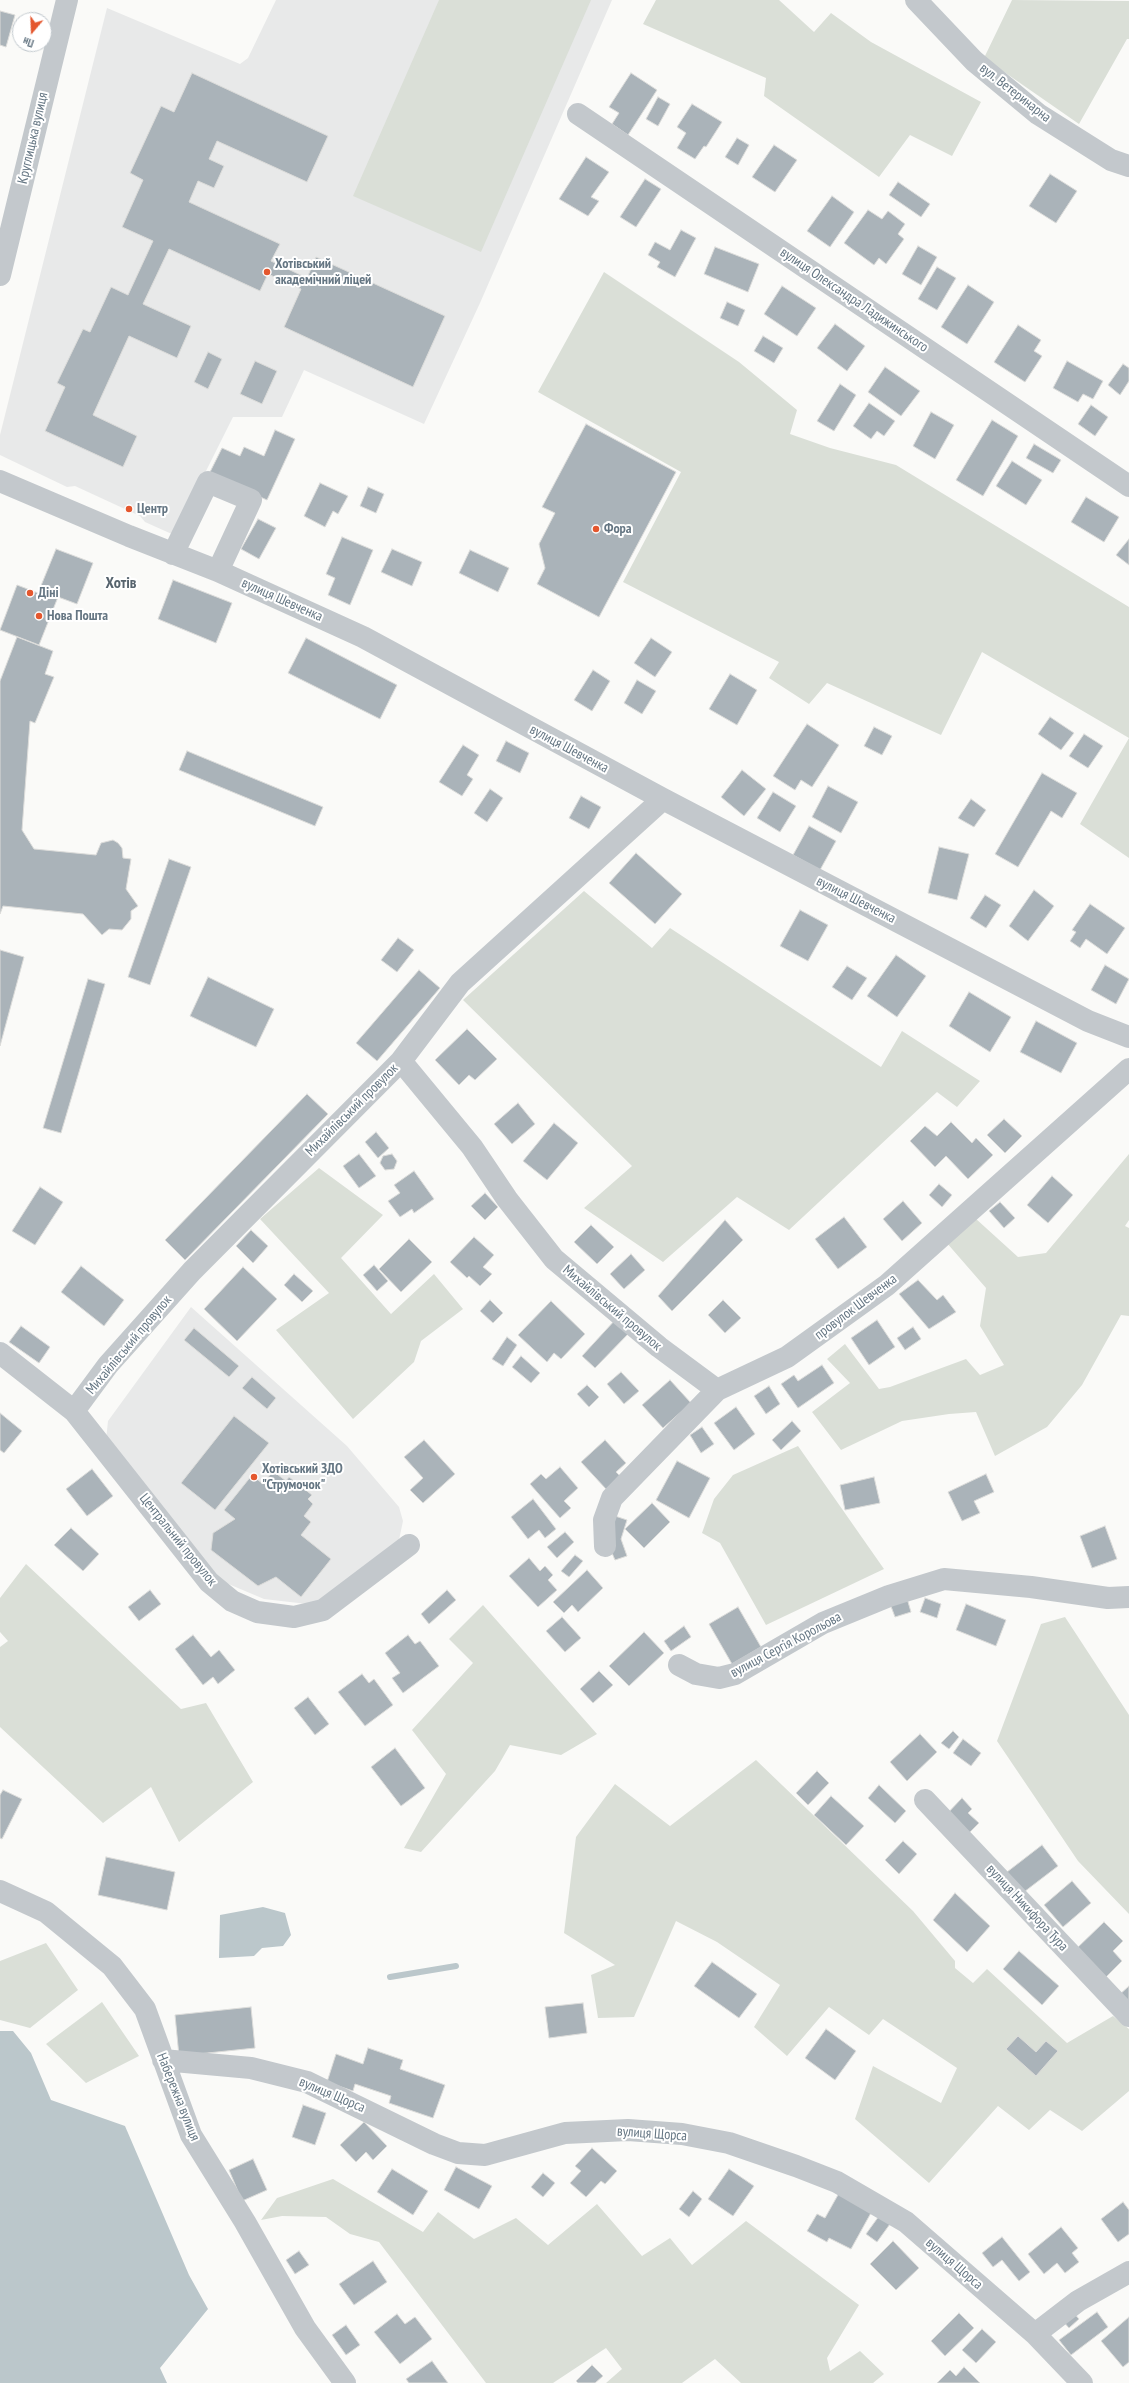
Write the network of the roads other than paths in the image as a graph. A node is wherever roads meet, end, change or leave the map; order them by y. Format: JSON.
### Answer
{"nodes":[{"id":1,"x":67,"y":0,"type":"edge"},
{"id":2,"x":916,"y":0,"type":"edge"},
{"id":3,"x":578,"y":114,"type":"dead end"},
{"id":4,"x":1129,"y":166,"type":"edge"},
{"id":5,"x":0,"y":276,"type":"edge"},
{"id":6,"x":0,"y":481,"type":"edge"},
{"id":7,"x":1129,"y":486,"type":"edge"},
{"id":8,"x":173,"y":554,"type":"junction"},
{"id":9,"x":218,"y":571,"type":"junction"},
{"id":10,"x":663,"y":799,"type":"junction"},
{"id":11,"x":1129,"y":1037,"type":"edge"},
{"id":12,"x":400,"y":1061,"type":"junction"},
{"id":13,"x":1129,"y":1069,"type":"edge"},
{"id":14,"x":0,"y":1353,"type":"edge"},
{"id":15,"x":718,"y":1390,"type":"junction"},
{"id":16,"x":74,"y":1411,"type":"junction"},
{"id":17,"x":409,"y":1546,"type":"dead end"},
{"id":18,"x":605,"y":1546,"type":"dead end"},
{"id":19,"x":1129,"y":1597,"type":"edge"},
{"id":20,"x":679,"y":1665,"type":"dead end"},
{"id":21,"x":925,"y":1800,"type":"dead end"},
{"id":22,"x":0,"y":1891,"type":"edge"},
{"id":23,"x":1129,"y":2016,"type":"edge"},
{"id":24,"x":163,"y":2060,"type":"junction"},
{"id":25,"x":1129,"y":2272,"type":"edge"},
{"id":26,"x":1035,"y":2334,"type":"junction"},
{"id":27,"x":345,"y":2383,"type":"edge"},
{"id":28,"x":1082,"y":2383,"type":"edge"}],
"edges":[{"from":1,"to":5,"type":"street","name":"Круглицька вулиця"},
{"from":2,"to":4,"type":"street","name":"вул. Ветеринарна"},
{"from":3,"to":7,"type":"street","name":"вулиця Олександра Ладижинського"},
{"from":6,"to":8,"type":"street","name":"вулиця Шевченка"},
{"from":8,"to":9,"type":"street","name":"вулиця Шевченка"},
{"from":8,"to":9,"type":"street"},
{"from":9,"to":10,"type":"street","name":"вулиця Шевченка"},
{"from":10,"to":11,"type":"street","name":"вулиця Шевченка"},
{"from":10,"to":12,"type":"street"},
{"from":12,"to":15,"type":"street","name":"Михайлівський провулок"},
{"from":12,"to":16,"type":"street","name":"Михайлівський провулок"},
{"from":13,"to":15,"type":"street","name":"провулок Шевченка"},
{"from":14,"to":16,"type":"street","name":"Центральний провулок"},
{"from":15,"to":18,"type":"street","name":"провулок Шевченка"},
{"from":16,"to":17,"type":"street","name":"Центральний провулок"},
{"from":19,"to":20,"type":"street","name":"вулиця Сергія Корольова"},
{"from":21,"to":23,"type":"street","name":"вулиця Никифора Тура"},
{"from":22,"to":24,"type":"street","name":"Набережна вулиця"},
{"from":24,"to":26,"type":"street","name":"вулиця Щорса"},
{"from":24,"to":27,"type":"street","name":"Набережна вулиця"},
{"from":25,"to":26,"type":"street"},
{"from":26,"to":28,"type":"street","name":"вулиця Щорса"}]}
